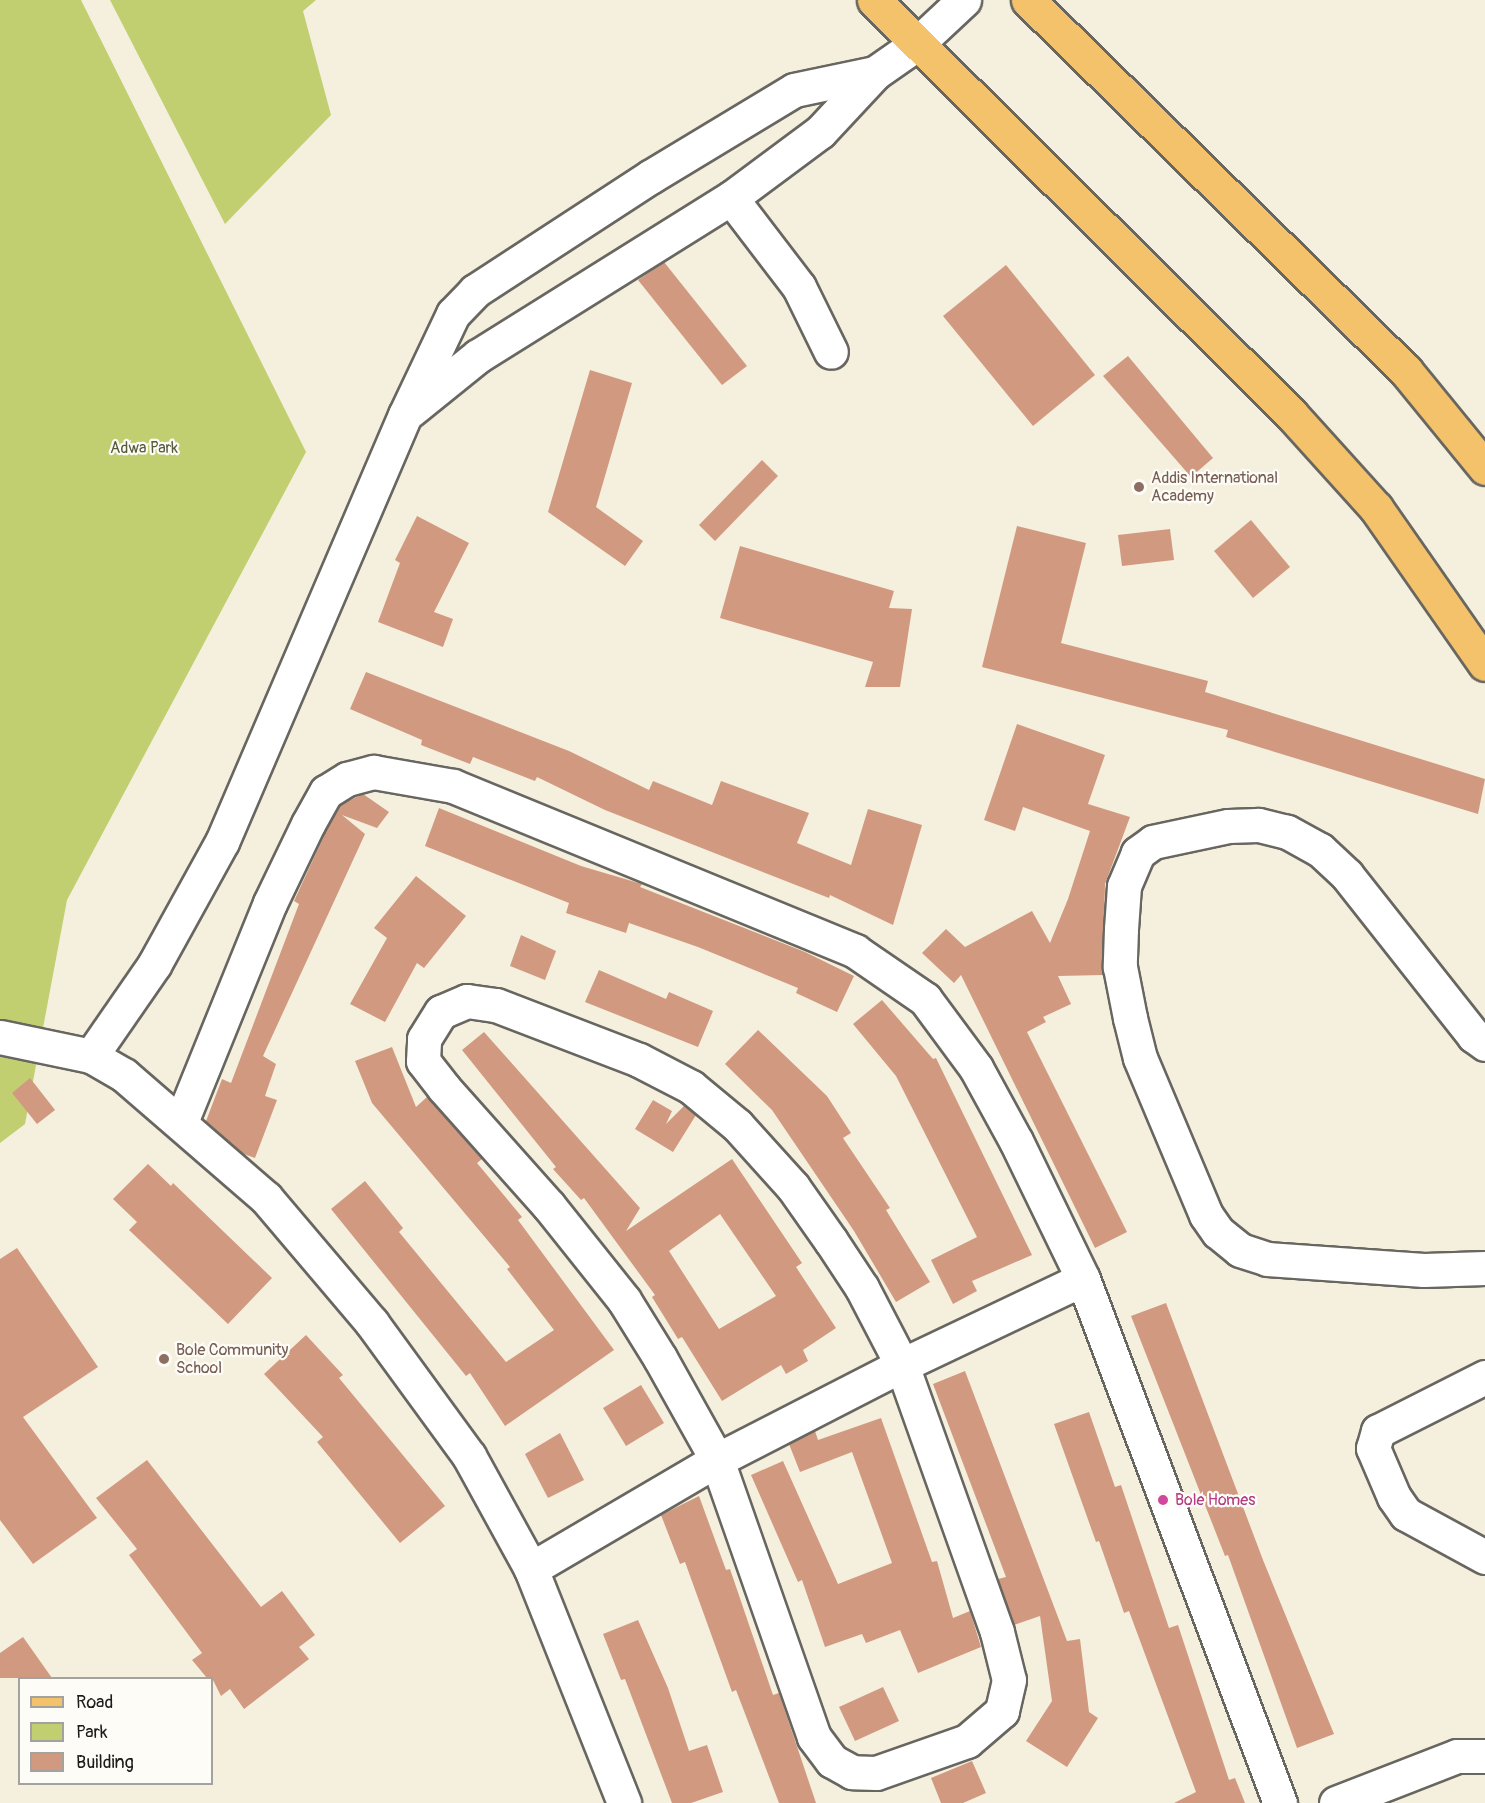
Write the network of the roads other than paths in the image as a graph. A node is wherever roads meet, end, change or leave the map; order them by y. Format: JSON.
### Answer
{"nodes":[{"id":1,"x":874,"y":0,"type":"edge"},
{"id":2,"x":964,"y":0,"type":"edge"},
{"id":3,"x":1028,"y":0,"type":"edge"},
{"id":4,"x":918,"y":43,"type":"junction"},
{"id":5,"x":875,"y":73,"type":"junction"},
{"id":6,"x":731,"y":198,"type":"junction"},
{"id":7,"x":831,"y":352,"type":"dead end"},
{"id":8,"x":405,"y":415,"type":"junction"},
{"id":9,"x":1485,"y":468,"type":"edge"},
{"id":10,"x":1485,"y":664,"type":"edge"},
{"id":11,"x":0,"y":1037,"type":"edge"},
{"id":12,"x":1485,"y":1044,"type":"edge"},
{"id":13,"x":91,"y":1056,"type":"junction"},
{"id":14,"x":181,"y":1122,"type":"junction"},
{"id":15,"x":1485,"y":1268,"type":"edge"},
{"id":16,"x":1083,"y":1279,"type":"junction"},
{"id":17,"x":902,"y":1365,"type":"junction"},
{"id":18,"x":1485,"y":1377,"type":"edge"},
{"id":19,"x":717,"y":1460,"type":"junction"},
{"id":20,"x":1485,"y":1557,"type":"edge"},
{"id":21,"x":531,"y":1569,"type":"junction"},
{"id":22,"x":1485,"y":1756,"type":"edge"},
{"id":23,"x":624,"y":1803,"type":"edge"},
{"id":24,"x":1280,"y":1803,"type":"edge"},
{"id":25,"x":1336,"y":1803,"type":"edge"}],
"edges":[{"from":1,"to":4,"type":"main road"},
{"from":2,"to":4,"type":"street"},
{"from":3,"to":9,"type":"main road"},
{"from":4,"to":5,"type":"street"},
{"from":4,"to":10,"type":"main road"},
{"from":5,"to":6,"type":"street"},
{"from":5,"to":8,"type":"street"},
{"from":6,"to":7,"type":"street"},
{"from":6,"to":8,"type":"street"},
{"from":8,"to":13,"type":"street"},
{"from":11,"to":13,"type":"street"},
{"from":12,"to":15,"type":"street"},
{"from":13,"to":14,"type":"street"},
{"from":14,"to":16,"type":"street"},
{"from":14,"to":21,"type":"street"},
{"from":16,"to":17,"type":"street"},
{"from":16,"to":24,"type":"street"},
{"from":17,"to":19,"type":"street"},
{"from":17,"to":19,"type":"street"},
{"from":17,"to":19,"type":"street"},
{"from":18,"to":20,"type":"street"},
{"from":19,"to":21,"type":"street"},
{"from":21,"to":23,"type":"street"},
{"from":22,"to":25,"type":"street"}]}
